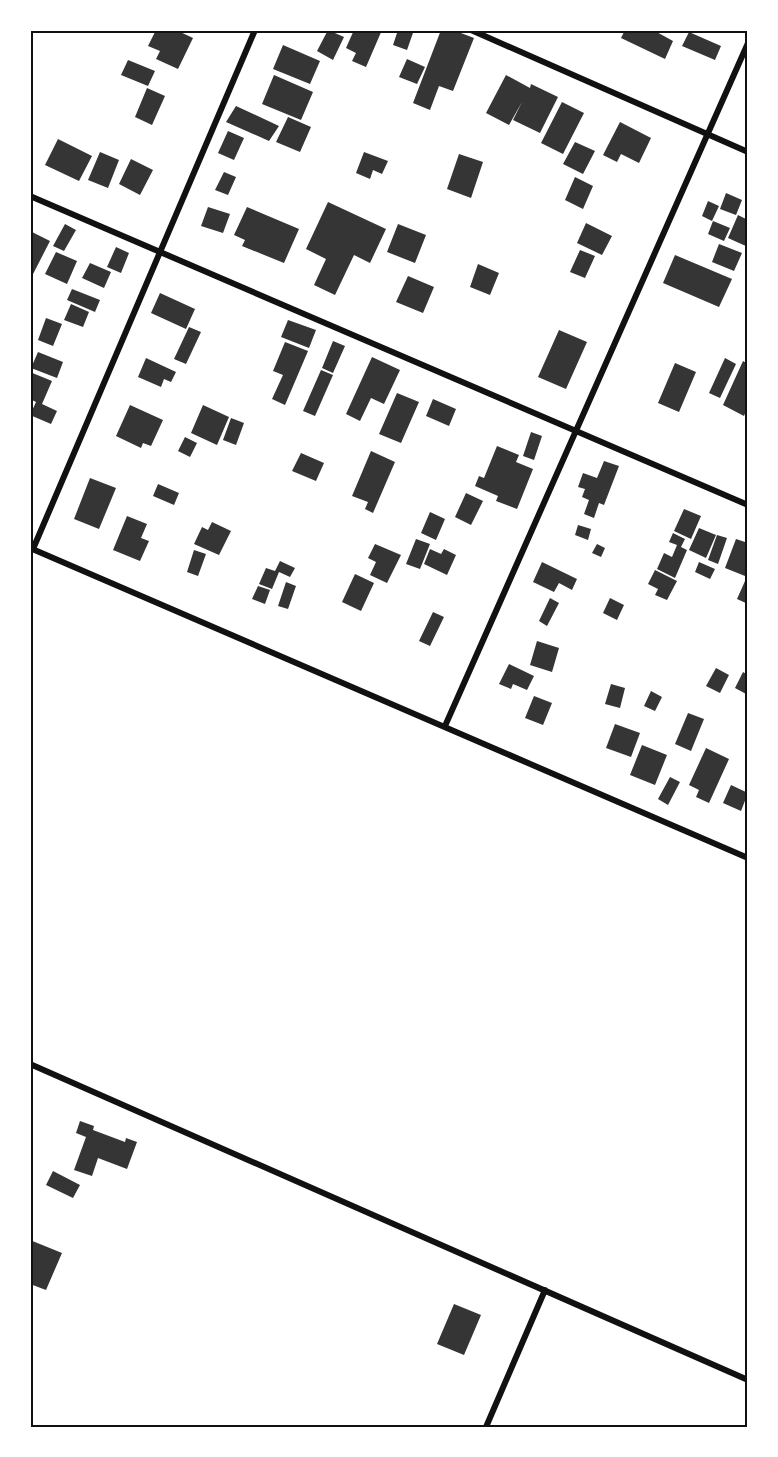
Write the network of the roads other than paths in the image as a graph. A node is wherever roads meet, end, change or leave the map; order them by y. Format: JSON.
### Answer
{"nodes":[{"id":1,"x":255,"y":30,"type":"edge"},
{"id":2,"x":471,"y":30,"type":"edge"},
{"id":3,"x":748,"y":43,"type":"edge"},
{"id":4,"x":708,"y":135,"type":"junction"},
{"id":5,"x":748,"y":152,"type":"edge"},
{"id":6,"x":30,"y":196,"type":"edge"},
{"id":7,"x":161,"y":252,"type":"junction"},
{"id":8,"x":575,"y":432,"type":"junction"},
{"id":9,"x":748,"y":505,"type":"edge"},
{"id":10,"x":31,"y":548,"type":"edge"},
{"id":11,"x":445,"y":726,"type":"junction"},
{"id":12,"x":748,"y":858,"type":"edge"},
{"id":13,"x":30,"y":1064,"type":"edge"},
{"id":14,"x":545,"y":1290,"type":"junction"},
{"id":15,"x":748,"y":1380,"type":"edge"},
{"id":16,"x":486,"y":1427,"type":"edge"}],
"edges":[{"from":1,"to":7,"type":"street"},
{"from":2,"to":4,"type":"street"},
{"from":3,"to":4,"type":"street"},
{"from":4,"to":5,"type":"street"},
{"from":4,"to":8,"type":"street"},
{"from":6,"to":7,"type":"street"},
{"from":7,"to":8,"type":"street"},
{"from":7,"to":10,"type":"street"},
{"from":8,"to":9,"type":"street"},
{"from":8,"to":11,"type":"street"},
{"from":10,"to":11,"type":"street"},
{"from":11,"to":12,"type":"street"},
{"from":13,"to":14,"type":"street"},
{"from":14,"to":15,"type":"street"},
{"from":14,"to":16,"type":"street"}]}
